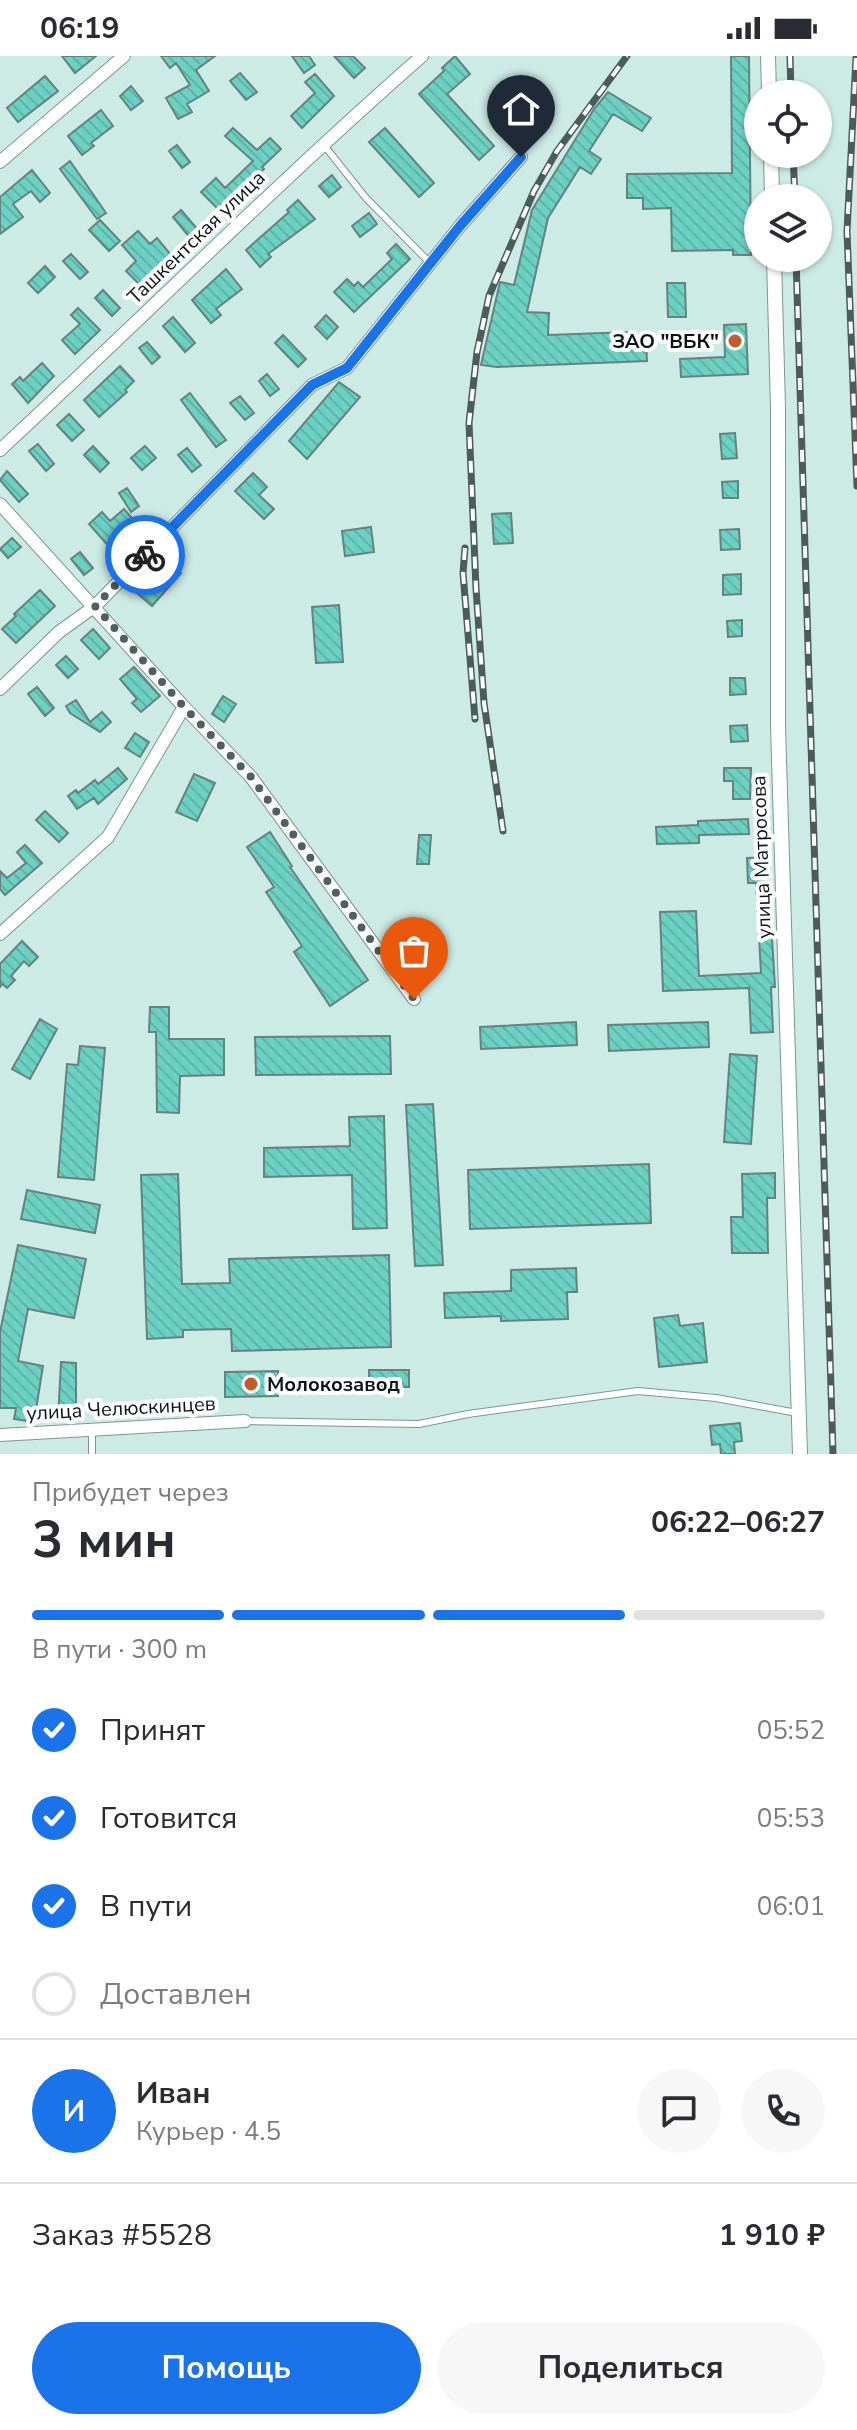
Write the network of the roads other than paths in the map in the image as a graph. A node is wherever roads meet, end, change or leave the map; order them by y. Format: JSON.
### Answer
{"nodes":[{"id":1,"x":124,"y":56,"type":"edge"},
{"id":2,"x":422,"y":56,"type":"edge"},
{"id":3,"x":768,"y":56,"type":"edge"},
{"id":4,"x":769,"y":80,"type":"edge"},
{"id":5,"x":322,"y":143,"type":"junction"},
{"id":6,"x":521,"y":157,"type":"dead end"},
{"id":7,"x":0,"y":162,"type":"edge"},
{"id":8,"x":430,"y":263,"type":"junction"},
{"id":9,"x":774,"y":272,"type":"edge"},
{"id":10,"x":0,"y":450,"type":"edge"},
{"id":11,"x":0,"y":504,"type":"edge"},
{"id":12,"x":95,"y":606,"type":"junction"},
{"id":13,"x":0,"y":689,"type":"edge"},
{"id":14,"x":184,"y":707,"type":"junction"},
{"id":15,"x":0,"y":934,"type":"edge"},
{"id":16,"x":414,"y":999,"type":"dead end"},
{"id":17,"x":799,"y":1413,"type":"junction"},
{"id":18,"x":245,"y":1421,"type":"joint"},
{"id":19,"x":92,"y":1430,"type":"junction"},
{"id":20,"x":0,"y":1435,"type":"edge"},
{"id":21,"x":92,"y":1454,"type":"edge"},
{"id":22,"x":800,"y":1454,"type":"edge"}],
"edges":[{"from":1,"to":7,"type":"street"},
{"from":2,"to":5,"type":"street","name":"Ташкентская улица"},
{"from":3,"to":4,"type":"street"},
{"from":5,"to":8,"type":"lane"},
{"from":5,"to":10,"type":"street","name":"Ташкентская улица"},
{"from":6,"to":8,"type":"street"},
{"from":8,"to":12,"type":"street"},
{"from":9,"to":17,"type":"street","name":"улица Матросова"},
{"from":11,"to":12,"type":"street"},
{"from":12,"to":13,"type":"street"},
{"from":12,"to":14,"type":"street"},
{"from":14,"to":15,"type":"street"},
{"from":14,"to":16,"type":"street"},
{"from":17,"to":18,"type":"lane"},
{"from":17,"to":22,"type":"street","name":"улица Матросова"},
{"from":18,"to":19,"type":"street","name":"улица Челюскинцев"},
{"from":19,"to":20,"type":"street","name":"улица Челюскинцев"},
{"from":19,"to":21,"type":"lane"}]}
